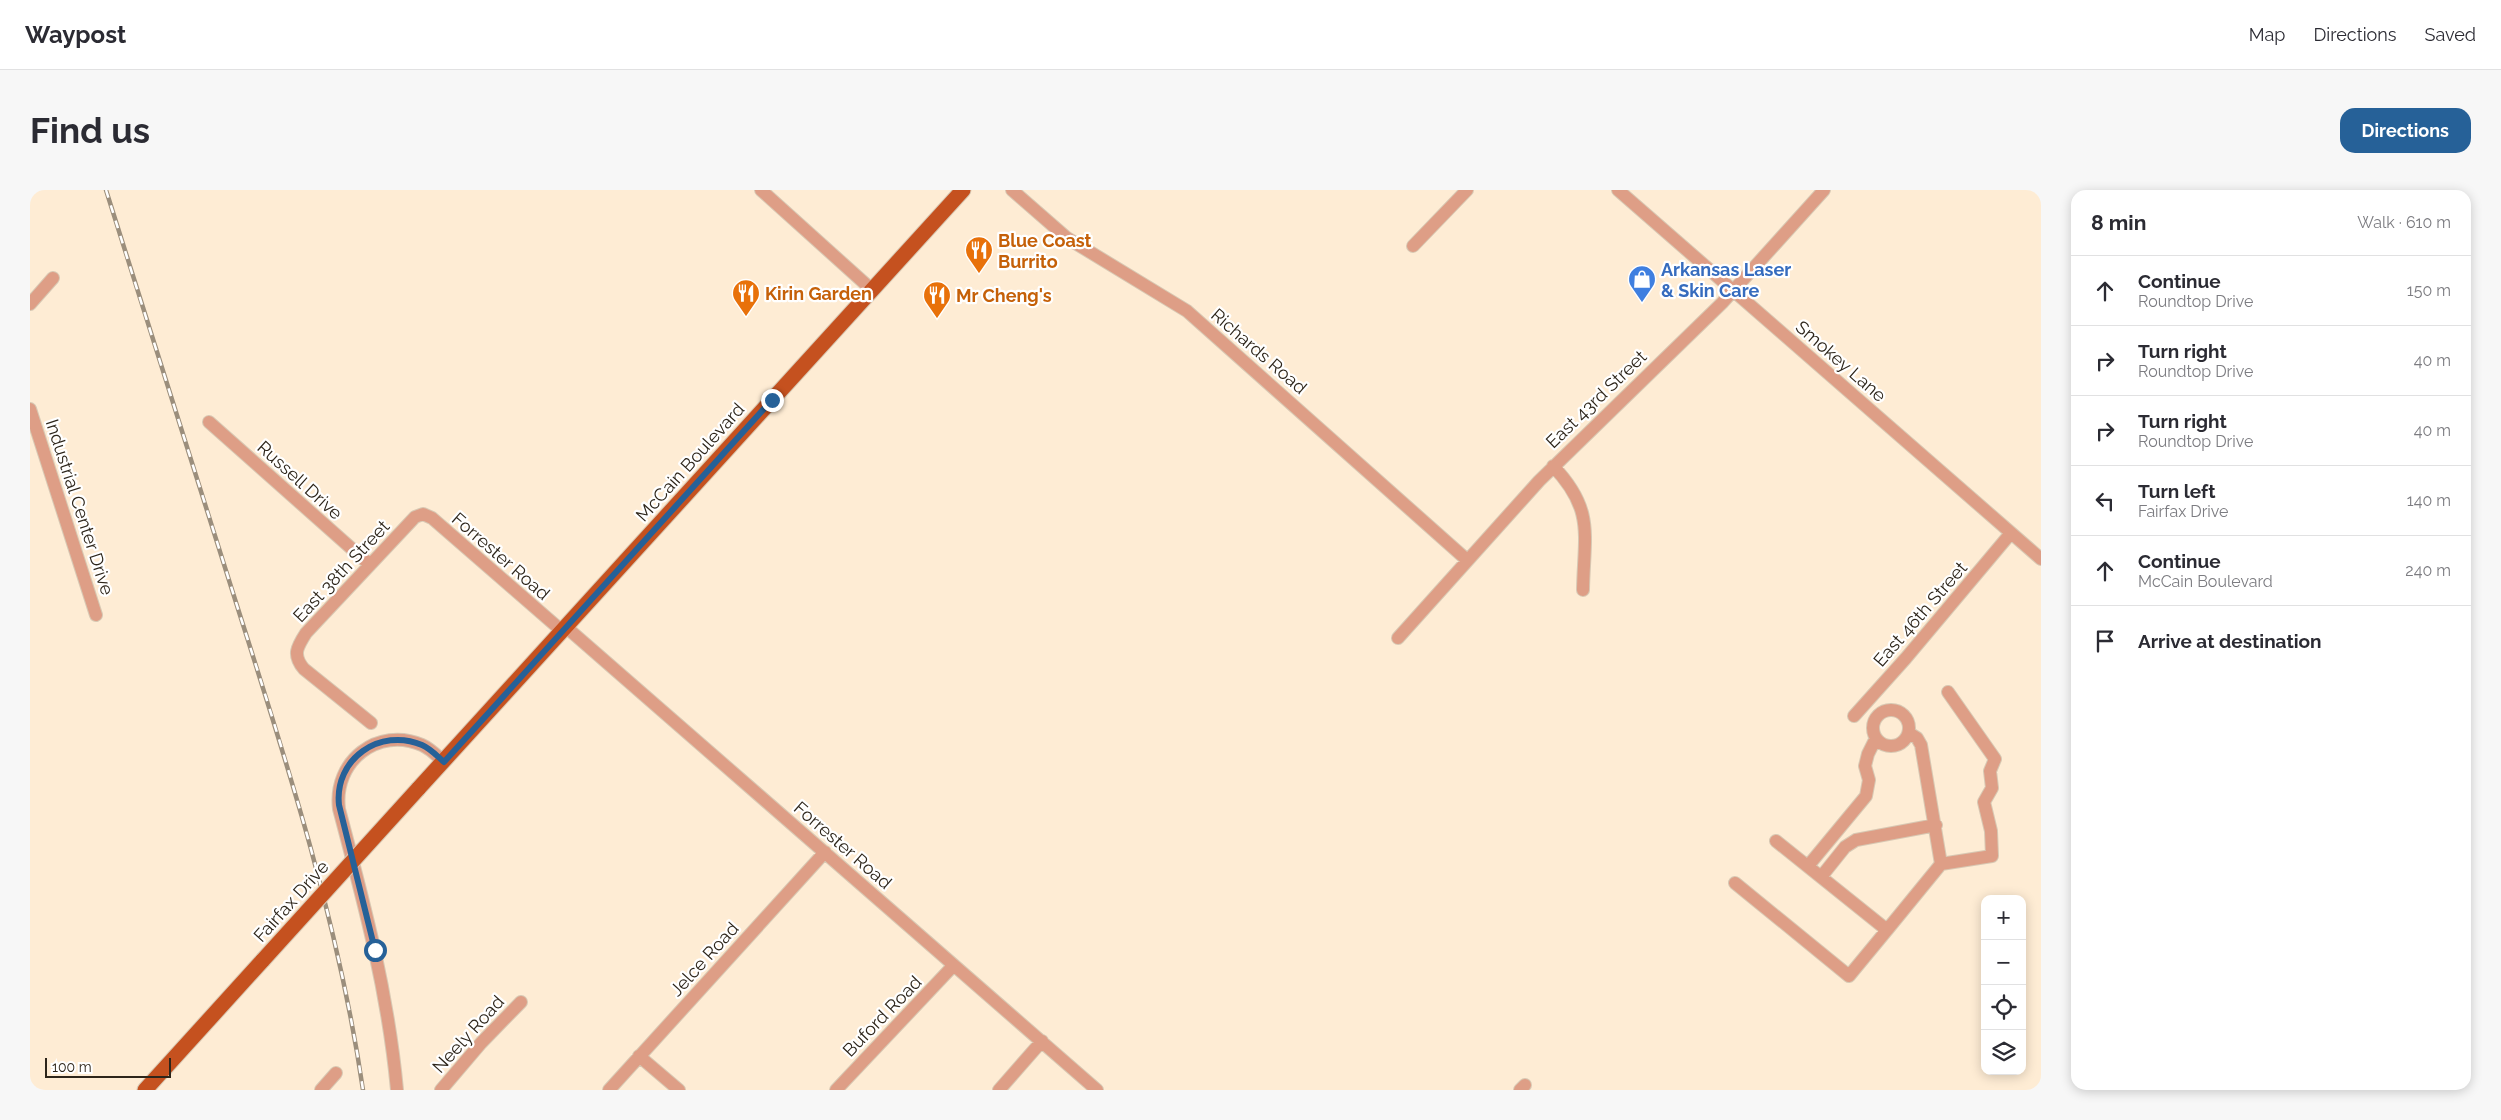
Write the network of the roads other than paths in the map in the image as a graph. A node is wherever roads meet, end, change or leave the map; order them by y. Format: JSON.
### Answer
{"nodes":[{"id":1,"x":761,"y":190,"type":"edge"},
{"id":2,"x":962,"y":190,"type":"edge"},
{"id":3,"x":1012,"y":190,"type":"edge"},
{"id":4,"x":1467,"y":190,"type":"edge"},
{"id":5,"x":1618,"y":190,"type":"edge"},
{"id":6,"x":1824,"y":190,"type":"edge"},
{"id":7,"x":1413,"y":246,"type":"dead end"},
{"id":8,"x":53,"y":278,"type":"dead end"},
{"id":9,"x":871,"y":289,"type":"junction"},
{"id":10,"x":1734,"y":291,"type":"junction"},
{"id":11,"x":30,"y":304,"type":"edge"},
{"id":12,"x":30,"y":409,"type":"edge"},
{"id":13,"x":209,"y":422,"type":"dead end"},
{"id":14,"x":1552,"y":466,"type":"junction"},
{"id":15,"x":415,"y":517,"type":"joint"},
{"id":16,"x":2011,"y":533,"type":"junction"},
{"id":17,"x":2041,"y":559,"type":"edge"},
{"id":18,"x":1467,"y":560,"type":"junction"},
{"id":19,"x":369,"y":564,"type":"junction"},
{"id":20,"x":1583,"y":590,"type":"dead end"},
{"id":21,"x":96,"y":615,"type":"dead end"},
{"id":22,"x":564,"y":629,"type":"junction"},
{"id":23,"x":1398,"y":638,"type":"dead end"},
{"id":24,"x":1948,"y":692,"type":"dead end"},
{"id":25,"x":1878,"y":717,"type":"junction"},
{"id":26,"x":371,"y":723,"type":"dead end"},
{"id":27,"x":1908,"y":733,"type":"junction"},
{"id":28,"x":1876,"y":738,"type":"junction"},
{"id":29,"x":444,"y":762,"type":"junction"},
{"id":30,"x":1936,"y":825,"type":"junction"},
{"id":31,"x":1776,"y":841,"type":"dead end"},
{"id":32,"x":825,"y":852,"type":"junction"},
{"id":33,"x":1940,"y":864,"type":"junction"},
{"id":34,"x":1808,"y":866,"type":"junction"},
{"id":35,"x":1821,"y":876,"type":"junction"},
{"id":36,"x":1735,"y":883,"type":"dead end"},
{"id":37,"x":1887,"y":930,"type":"junction"},
{"id":38,"x":953,"y":966,"type":"junction"},
{"id":39,"x":521,"y":1002,"type":"dead end"},
{"id":40,"x":1042,"y":1041,"type":"junction"},
{"id":41,"x":639,"y":1056,"type":"junction"},
{"id":42,"x":336,"y":1073,"type":"dead end"},
{"id":43,"x":145,"y":1090,"type":"edge"},
{"id":44,"x":321,"y":1090,"type":"edge"},
{"id":45,"x":397,"y":1090,"type":"edge"},
{"id":46,"x":441,"y":1090,"type":"edge"},
{"id":47,"x":610,"y":1090,"type":"edge"},
{"id":48,"x":679,"y":1090,"type":"edge"},
{"id":49,"x":836,"y":1090,"type":"edge"},
{"id":50,"x":999,"y":1090,"type":"edge"},
{"id":51,"x":1097,"y":1090,"type":"edge"}],
"edges":[{"from":1,"to":9,"type":"street"},
{"from":2,"to":9,"type":"main road","name":"McCain Boulevard"},
{"from":3,"to":18,"type":"street","name":"Richards Road"},
{"from":4,"to":7,"type":"street"},
{"from":5,"to":10,"type":"street","name":"Smokey Lane"},
{"from":6,"to":10,"type":"street","name":"East 43rd Street"},
{"from":8,"to":11,"type":"street"},
{"from":9,"to":22,"type":"main road","name":"McCain Boulevard"},
{"from":10,"to":14,"type":"street","name":"East 43rd Street"},
{"from":10,"to":16,"type":"street","name":"Smokey Lane"},
{"from":12,"to":21,"type":"street","name":"Industrial Center Drive"},
{"from":13,"to":19,"type":"street","name":"Russell Drive"},
{"from":14,"to":18,"type":"street","name":"East 43rd Street"},
{"from":14,"to":20,"type":"street"},
{"from":15,"to":19,"type":"street","name":"East 38th Street"},
{"from":15,"to":22,"type":"street","name":"Forrester Road"},
{"from":16,"to":17,"type":"street","name":"Smokey Lane"},
{"from":16,"to":25,"type":"street","name":"East 46th Street"},
{"from":18,"to":23,"type":"street","name":"East 43rd Street"},
{"from":19,"to":26,"type":"street","name":"East 38th Street"},
{"from":22,"to":29,"type":"main road","name":"Fairfax Drive"},
{"from":22,"to":32,"type":"street","name":"Forrester Road"},
{"from":24,"to":33,"type":"street"},
{"from":25,"to":27,"type":"street"},
{"from":25,"to":28,"type":"street"},
{"from":27,"to":28,"type":"street"},
{"from":27,"to":30,"type":"street"},
{"from":28,"to":34,"type":"street"},
{"from":29,"to":43,"type":"main road","name":"Fairfax Drive","bridge":true},
{"from":29,"to":45,"type":"street"},
{"from":30,"to":33,"type":"street"},
{"from":30,"to":35,"type":"street"},
{"from":31,"to":34,"type":"street"},
{"from":32,"to":38,"type":"street","name":"Forrester Road"},
{"from":32,"to":41,"type":"street","name":"Jelce Road"},
{"from":33,"to":37,"type":"street"},
{"from":34,"to":35,"type":"street"},
{"from":35,"to":37,"type":"street"},
{"from":36,"to":37,"type":"street"},
{"from":38,"to":40,"type":"street","name":"Forrester Road"},
{"from":38,"to":49,"type":"street","name":"Buford Road"},
{"from":39,"to":46,"type":"street","name":"Neely Road"},
{"from":40,"to":50,"type":"street"},
{"from":40,"to":51,"type":"street","name":"Forrester Road"},
{"from":41,"to":47,"type":"street","name":"Jelce Road"},
{"from":41,"to":48,"type":"street"},
{"from":42,"to":44,"type":"street"}]}
